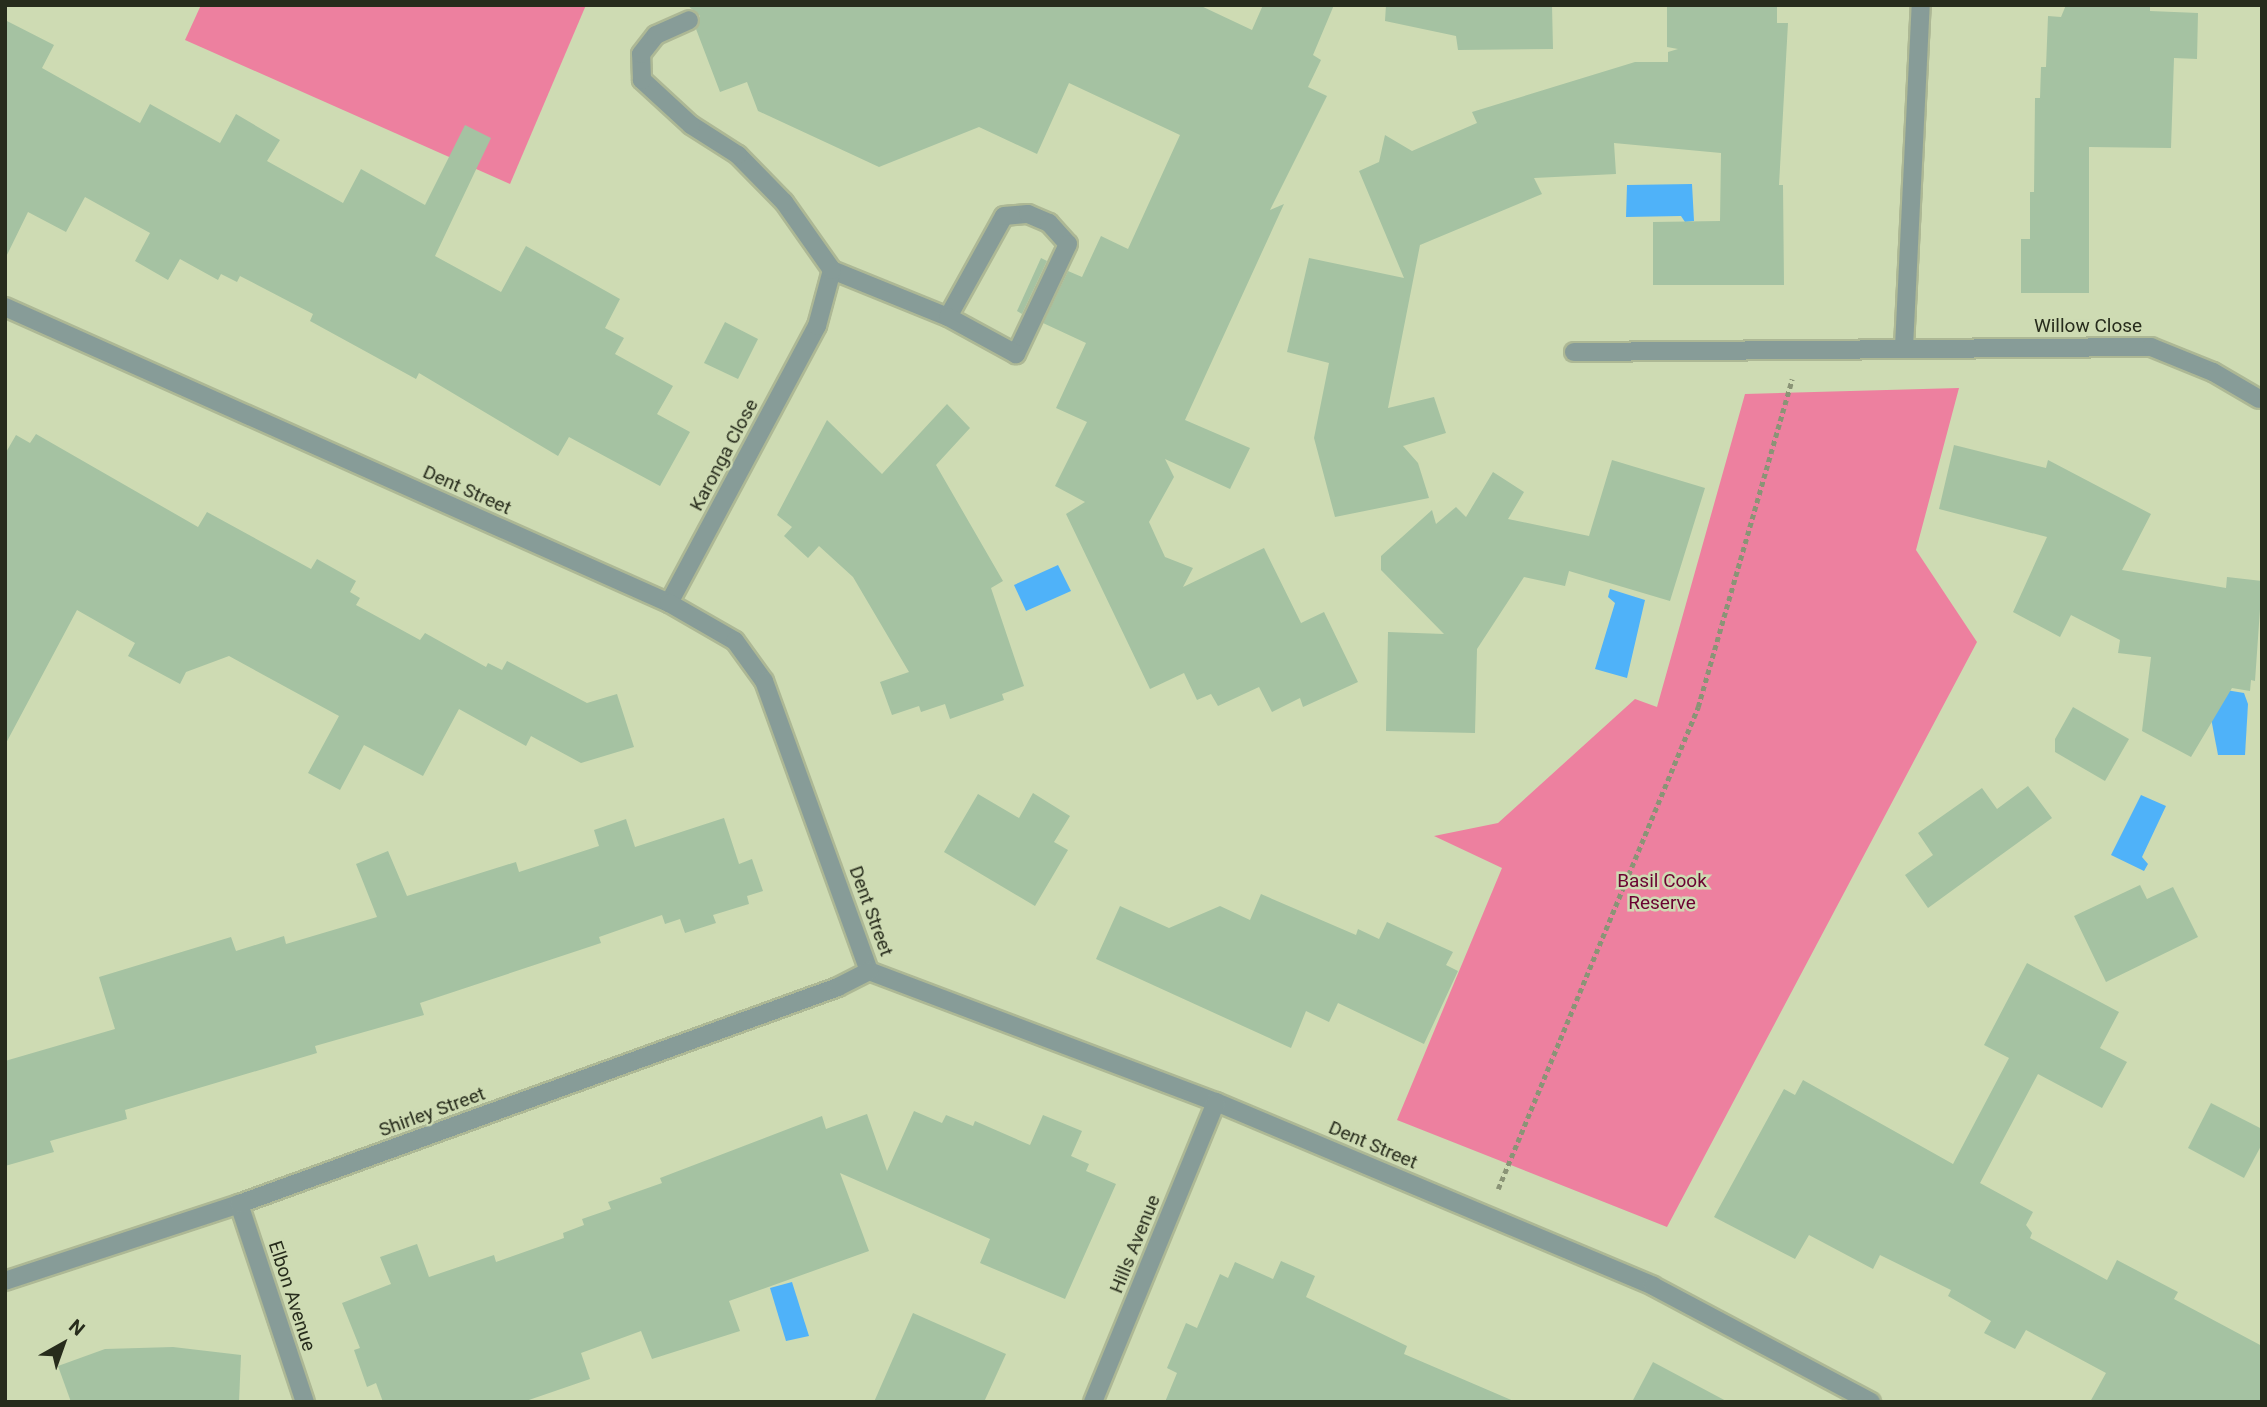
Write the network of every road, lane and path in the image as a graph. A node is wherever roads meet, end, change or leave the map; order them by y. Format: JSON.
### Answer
{"nodes":[{"id":1,"x":1921,"y":5,"type":"edge"},
{"id":2,"x":689,"y":20,"type":"dead end"},
{"id":3,"x":832,"y":270,"type":"junction"},
{"id":4,"x":6,"y":309,"type":"edge"},
{"id":5,"x":947,"y":317,"type":"junction"},
{"id":6,"x":1905,"y":346,"type":"junction"},
{"id":7,"x":1801,"y":348,"type":"junction"},
{"id":8,"x":1574,"y":352,"type":"dead end"},
{"id":9,"x":2259,"y":398,"type":"dead end"},
{"id":10,"x":669,"y":603,"type":"junction"},
{"id":11,"x":869,"y":971,"type":"junction"},
{"id":12,"x":1216,"y":1102,"type":"junction"},
{"id":13,"x":239,"y":1204,"type":"junction"},
{"id":14,"x":1487,"y":1215,"type":"junction"},
{"id":15,"x":5,"y":1281,"type":"edge"},
{"id":16,"x":305,"y":1402,"type":"edge"},
{"id":17,"x":1093,"y":1402,"type":"edge"},
{"id":18,"x":1871,"y":1402,"type":"edge"}],
"edges":[{"from":1,"to":6,"type":"street"},
{"from":2,"to":3,"type":"street"},
{"from":3,"to":5,"type":"street"},
{"from":3,"to":10,"type":"street","name":"Karonga Close"},
{"from":4,"to":10,"type":"street","name":"Dent Street"},
{"from":5,"to":5,"type":"street"},
{"from":6,"to":7,"type":"street","name":"Willow Close"},
{"from":6,"to":9,"type":"street","name":"Willow Close"},
{"from":7,"to":8,"type":"street","name":"Willow Close"},
{"from":7,"to":14,"type":"path"},
{"from":10,"to":11,"type":"street","name":"Dent Street"},
{"from":11,"to":12,"type":"street","name":"Dent Street"},
{"from":11,"to":13,"type":"street","name":"Shirley Street"},
{"from":12,"to":14,"type":"street","name":"Dent Street"},
{"from":12,"to":17,"type":"street","name":"Hills Avenue"},
{"from":13,"to":15,"type":"street","name":"Shirley Street"},
{"from":13,"to":16,"type":"street","name":"Elbon Avenue"},
{"from":14,"to":18,"type":"street","name":"Dent Street"}]}
